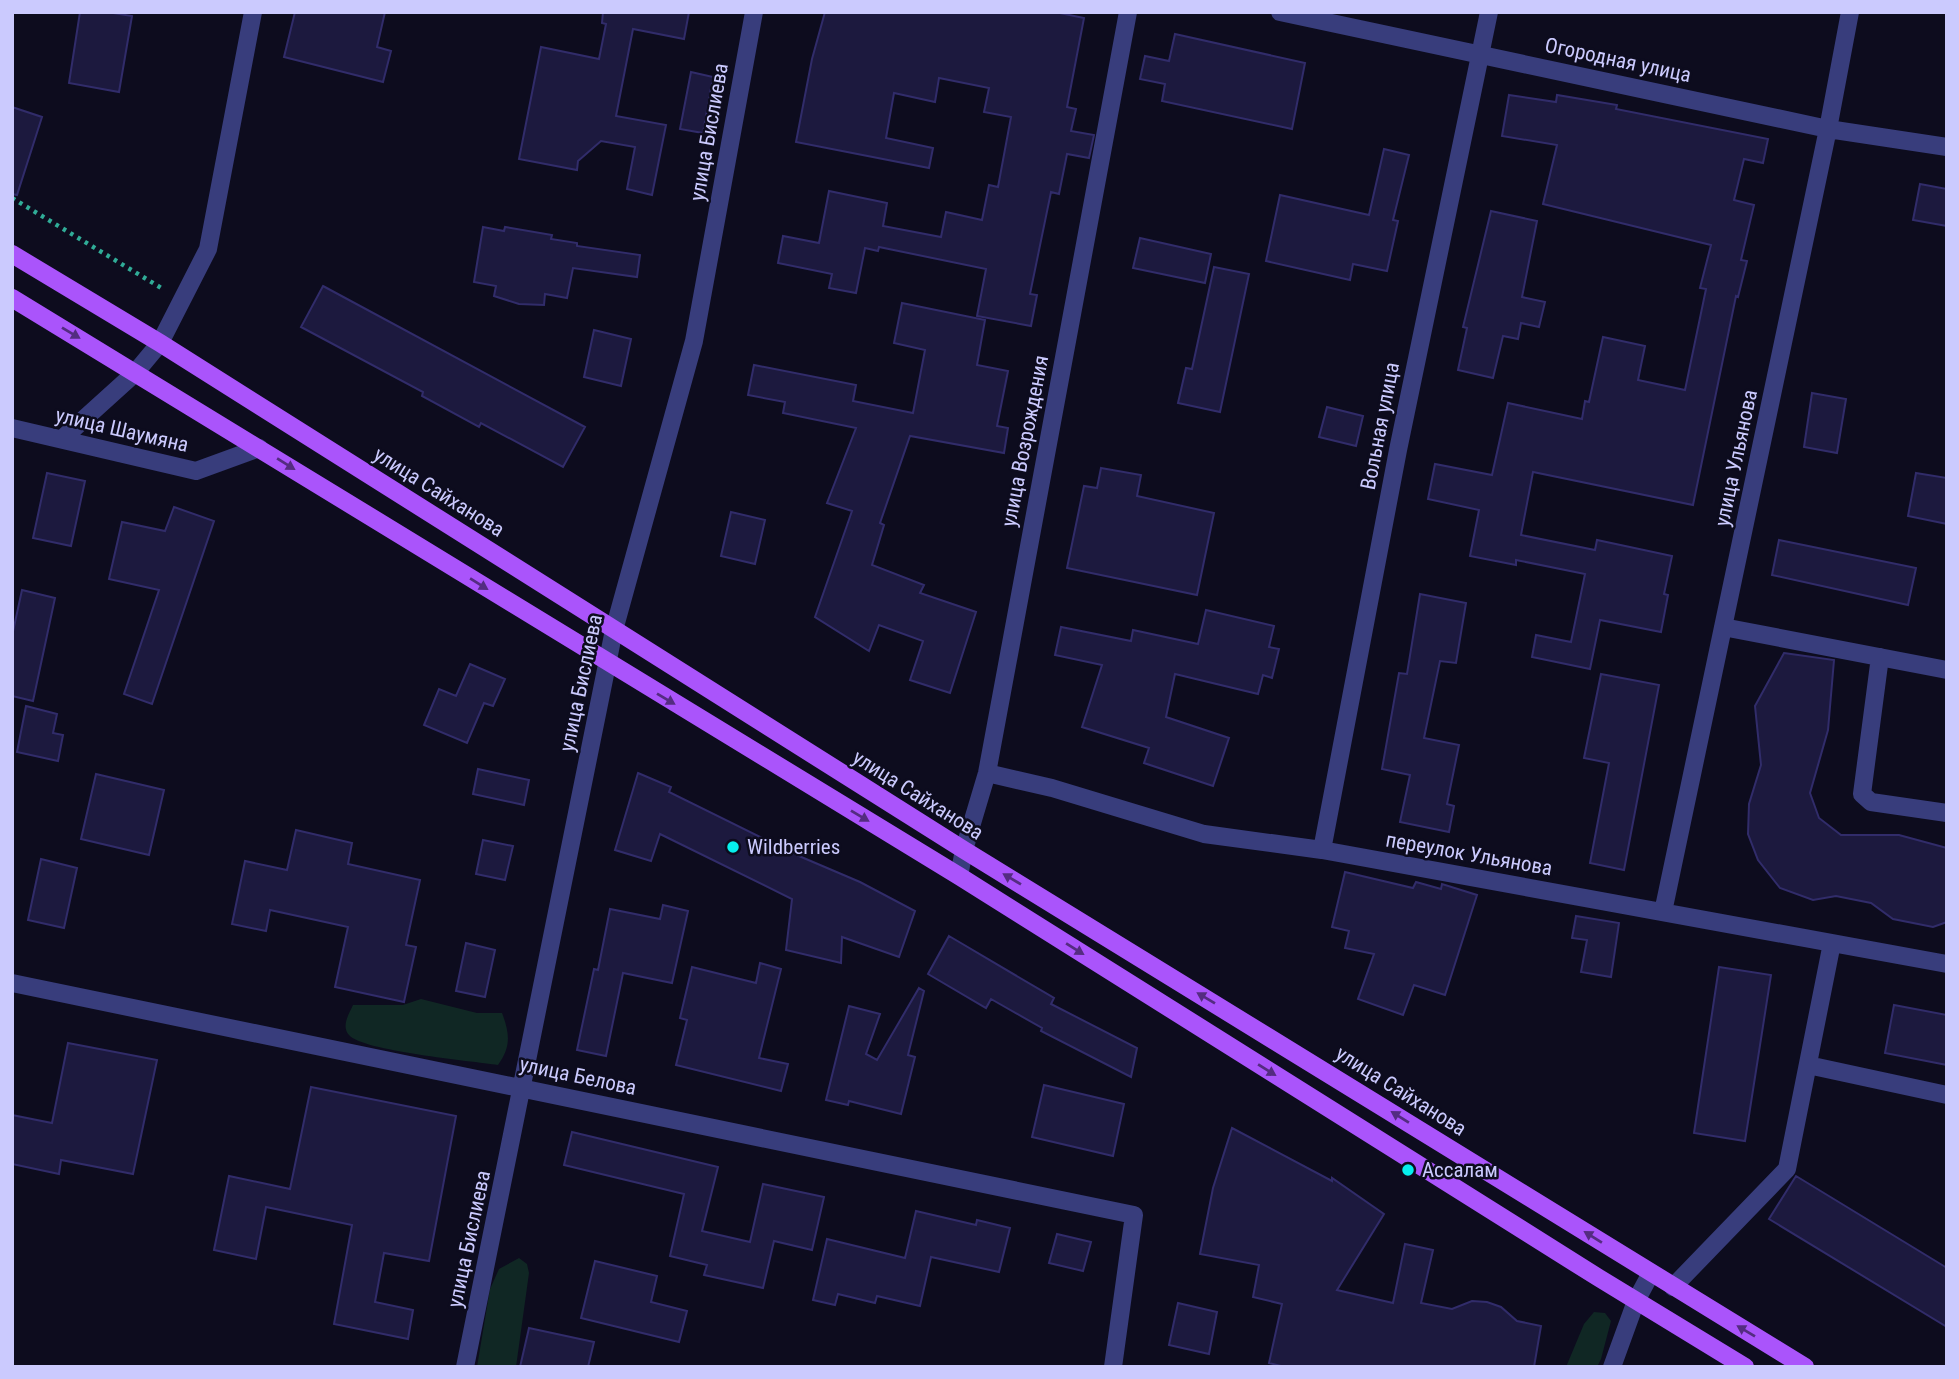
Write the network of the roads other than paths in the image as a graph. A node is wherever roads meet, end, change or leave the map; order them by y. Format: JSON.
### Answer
{"nodes":[{"id":1,"x":253,"y":12,"type":"edge"},
{"id":2,"x":754,"y":12,"type":"edge"},
{"id":3,"x":1128,"y":12,"type":"edge"},
{"id":4,"x":1280,"y":12,"type":"edge"},
{"id":5,"x":1489,"y":12,"type":"edge"},
{"id":6,"x":1850,"y":12,"type":"edge"},
{"id":7,"x":1481,"y":54,"type":"junction"},
{"id":8,"x":1828,"y":129,"type":"junction"},
{"id":9,"x":1947,"y":147,"type":"edge"},
{"id":10,"x":12,"y":254,"type":"edge"},
{"id":11,"x":12,"y":298,"type":"edge"},
{"id":12,"x":160,"y":343,"type":"junction"},
{"id":13,"x":135,"y":373,"type":"junction"},
{"id":14,"x":12,"y":428,"type":"edge"},
{"id":15,"x":62,"y":439,"type":"junction"},
{"id":16,"x":259,"y":447,"type":"junction"},
{"id":17,"x":1723,"y":627,"type":"junction"},
{"id":18,"x":614,"y":630,"type":"junction"},
{"id":19,"x":1880,"y":657,"type":"junction"},
{"id":20,"x":608,"y":663,"type":"junction"},
{"id":21,"x":1947,"y":670,"type":"edge"},
{"id":22,"x":987,"y":774,"type":"junction"},
{"id":23,"x":1947,"y":813,"type":"edge"},
{"id":24,"x":964,"y":850,"type":"junction"},
{"id":25,"x":1322,"y":850,"type":"junction"},
{"id":26,"x":959,"y":876,"type":"junction"},
{"id":27,"x":1663,"y":912,"type":"junction"},
{"id":28,"x":1832,"y":943,"type":"junction"},
{"id":29,"x":1947,"y":964,"type":"edge"},
{"id":30,"x":12,"y":983,"type":"edge"},
{"id":31,"x":1808,"y":1065,"type":"junction"},
{"id":32,"x":523,"y":1088,"type":"junction"},
{"id":33,"x":1947,"y":1095,"type":"edge"},
{"id":34,"x":1651,"y":1273,"type":"junction"},
{"id":35,"x":1673,"y":1287,"type":"junction"},
{"id":36,"x":1636,"y":1301,"type":"junction"},
{"id":37,"x":466,"y":1367,"type":"edge"},
{"id":38,"x":1113,"y":1367,"type":"edge"},
{"id":39,"x":1612,"y":1367,"type":"edge"},
{"id":40,"x":1745,"y":1367,"type":"edge"},
{"id":41,"x":1805,"y":1367,"type":"edge"}],
"edges":[{"from":1,"to":12,"type":"street"},
{"from":2,"to":18,"type":"street","name":"улица Бислиева"},
{"from":3,"to":22,"type":"street","name":"улица Возрождения"},
{"from":4,"to":7,"type":"street","name":"Огородная улица"},
{"from":5,"to":7,"type":"street","name":"Вольная улица"},
{"from":6,"to":8,"type":"street","name":"улица Ульянова"},
{"from":7,"to":8,"type":"street","name":"Огородная улица"},
{"from":7,"to":25,"type":"street","name":"Вольная улица"},
{"from":8,"to":9,"type":"street","name":"Огородная улица"},
{"from":8,"to":17,"type":"street","name":"улица Ульянова"},
{"from":10,"to":12,"type":"main road","name":"улица Сайханова"},
{"from":11,"to":13,"type":"main road","one_way":true},
{"from":12,"to":13,"type":"street"},
{"from":12,"to":18,"type":"main road","name":"улица Сайханова"},
{"from":13,"to":15,"type":"street"},
{"from":13,"to":16,"type":"main road"},
{"from":14,"to":15,"type":"street","name":"улица Шаумяна"},
{"from":15,"to":16,"type":"street","name":"улица Шаумяна"},
{"from":16,"to":20,"type":"main road","one_way":true},
{"from":17,"to":19,"type":"street"},
{"from":17,"to":27,"type":"street","name":"улица Ульянова"},
{"from":18,"to":20,"type":"street","name":"улица Бислиева"},
{"from":18,"to":24,"type":"main road","name":"улица Сайханова"},
{"from":19,"to":21,"type":"street"},
{"from":19,"to":23,"type":"street"},
{"from":20,"to":26,"type":"main road","one_way":true},
{"from":20,"to":32,"type":"street","name":"улица Бислиева"},
{"from":22,"to":24,"type":"street","name":"улица Возрождения"},
{"from":22,"to":25,"type":"street","name":"переулок Ульянова"},
{"from":24,"to":26,"type":"street","name":"улица Возрождения"},
{"from":34,"to":24,"type":"main road","name":"улица Сайханова","one_way":true},
{"from":25,"to":27,"type":"street","name":"переулок Ульянова"},
{"from":26,"to":36,"type":"main road","one_way":true},
{"from":27,"to":28,"type":"street","name":"переулок Ульянова"},
{"from":28,"to":29,"type":"street","name":"переулок Ульянова"},
{"from":28,"to":31,"type":"street"},
{"from":30,"to":32,"type":"street","name":"улица Белова"},
{"from":31,"to":33,"type":"street"},
{"from":31,"to":35,"type":"street"},
{"from":32,"to":37,"type":"street","name":"улица Бислиева"},
{"from":32,"to":38,"type":"street","name":"улица Белова"},
{"from":34,"to":35,"type":"main road","name":"улица Сайханова"},
{"from":34,"to":36,"type":"street"},
{"from":41,"to":35,"type":"main road","name":"улица Сайханова","one_way":true},
{"from":36,"to":39,"type":"street"},
{"from":36,"to":40,"type":"main road"}]}
